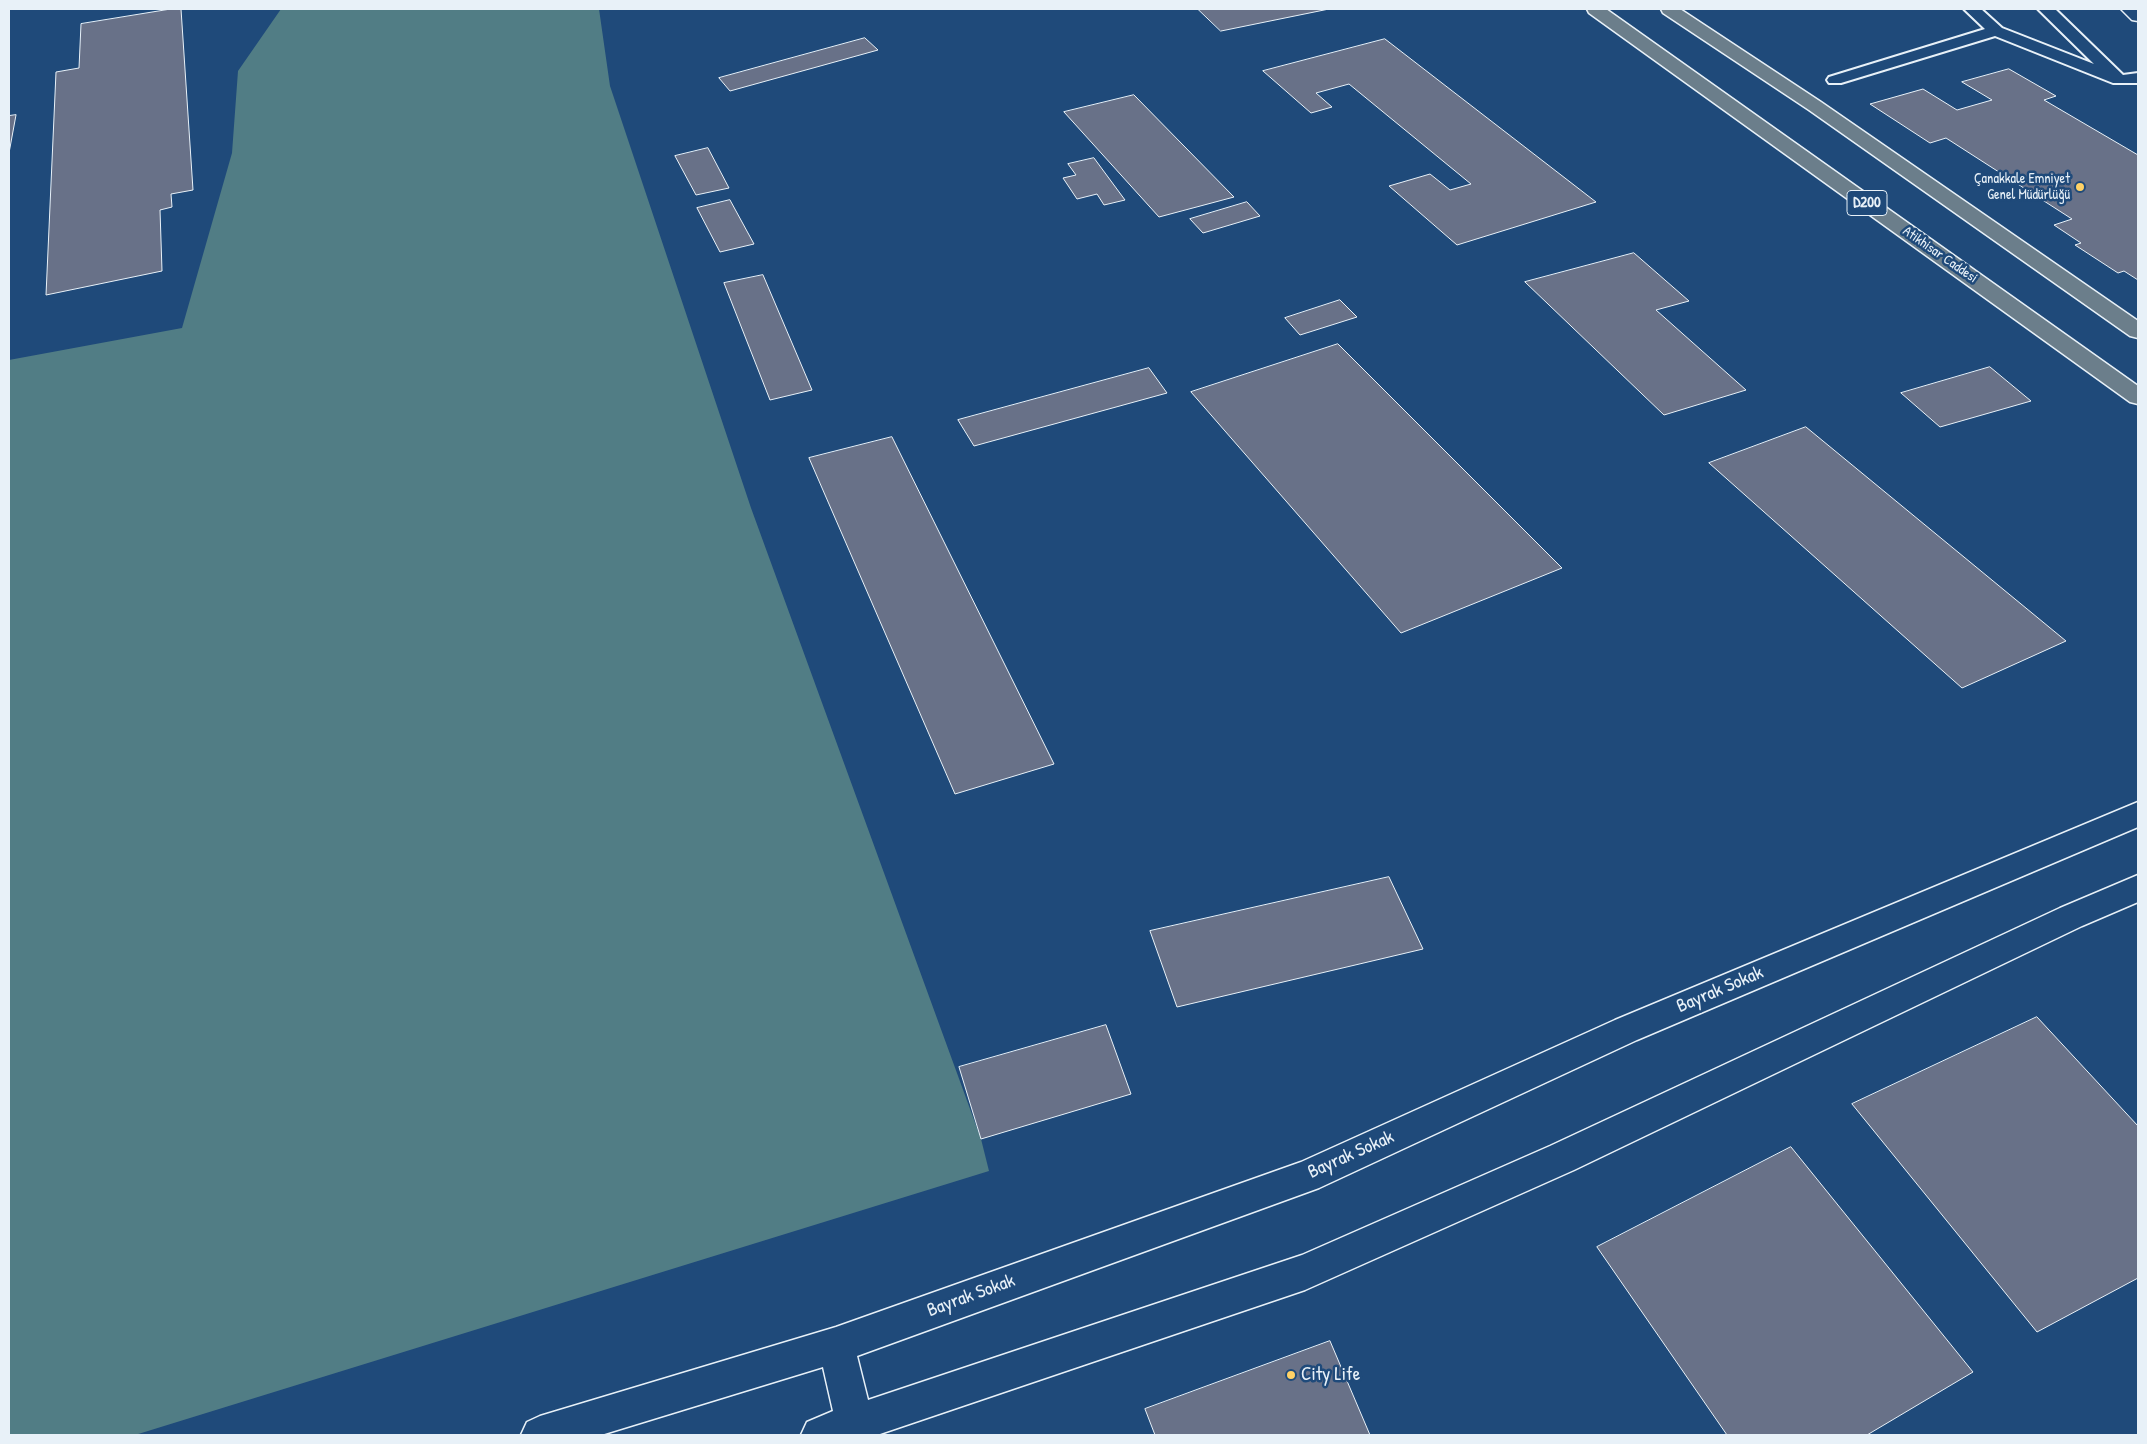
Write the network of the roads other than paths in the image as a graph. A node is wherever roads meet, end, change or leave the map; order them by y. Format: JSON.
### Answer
{"nodes":[{"id":1,"x":1594,"y":9,"type":"edge"},
{"id":2,"x":1669,"y":9,"type":"edge"},
{"id":3,"x":1972,"y":9,"type":"edge"},
{"id":4,"x":2046,"y":9,"type":"edge"},
{"id":5,"x":2129,"y":9,"type":"edge"},
{"id":6,"x":2138,"y":16,"type":"edge"},
{"id":7,"x":1996,"y":32,"type":"junction"},
{"id":8,"x":2138,"y":78,"type":"edge"},
{"id":9,"x":1835,"y":80,"type":"dead end"},
{"id":10,"x":2119,"y":80,"type":"junction"},
{"id":11,"x":2138,"y":331,"type":"edge"},
{"id":12,"x":2138,"y":397,"type":"edge"},
{"id":13,"x":2138,"y":814,"type":"edge"},
{"id":14,"x":2138,"y":888,"type":"edge"},
{"id":15,"x":836,"y":1345,"type":"junction"},
{"id":16,"x":856,"y":1430,"type":"edge"},
{"id":17,"x":540,"y":1435,"type":"edge"},
{"id":18,"x":820,"y":1435,"type":"edge"}],
"edges":[{"from":1,"to":12,"type":"highway","name":"Atikhisar Caddesi","number":"D200"},
{"from":2,"to":11,"type":"highway"},
{"from":3,"to":7,"type":"lane"},
{"from":4,"to":10,"type":"lane"},
{"from":5,"to":6,"type":"street"},
{"from":7,"to":9,"type":"lane"},
{"from":7,"to":10,"type":"lane"},
{"from":8,"to":10,"type":"lane"},
{"from":13,"to":15,"type":"street","name":"Bayrak Sokak"},
{"from":14,"to":16,"type":"street"},
{"from":15,"to":16,"type":"street"},
{"from":15,"to":17,"type":"street","name":"Bayrak Sokak"},
{"from":16,"to":18,"type":"street"}]}
